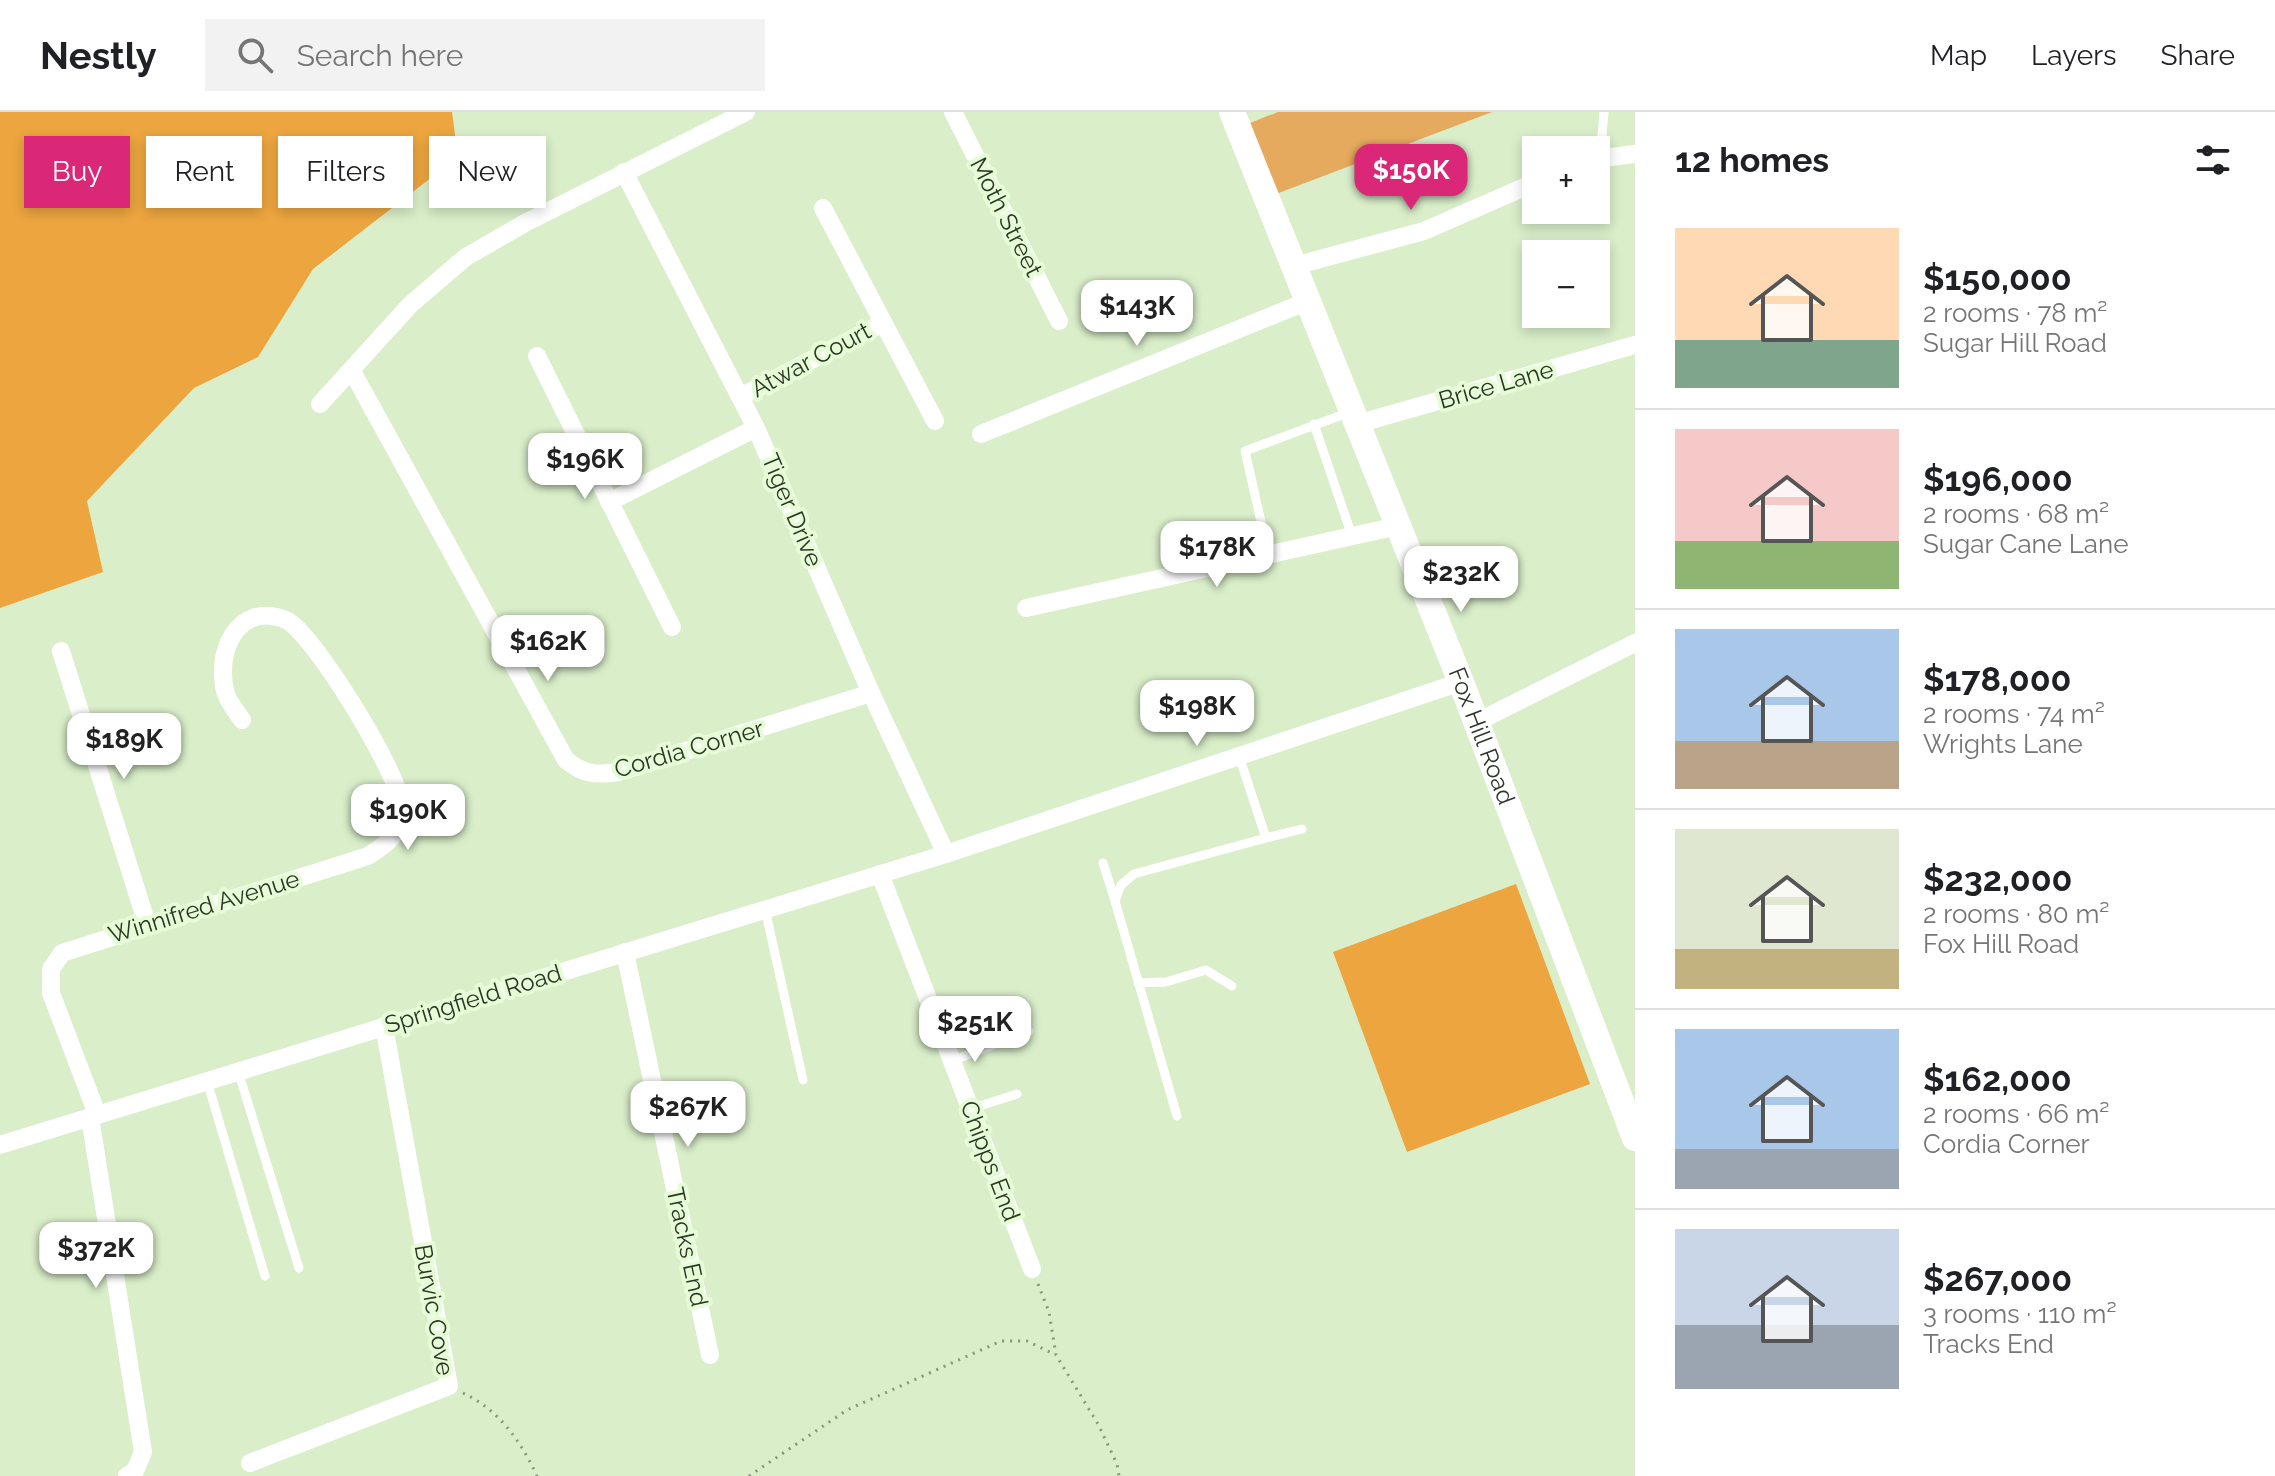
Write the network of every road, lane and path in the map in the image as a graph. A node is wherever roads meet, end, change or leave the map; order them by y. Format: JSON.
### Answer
{"nodes":[{"id":1,"x":746,"y":112,"type":"edge"},
{"id":2,"x":953,"y":112,"type":"edge"},
{"id":3,"x":1232,"y":112,"type":"edge"},
{"id":4,"x":1604,"y":112,"type":"edge"},
{"id":5,"x":1601,"y":136,"type":"edge"},
{"id":6,"x":1635,"y":154,"type":"edge"},
{"id":7,"x":1610,"y":157,"type":"edge"},
{"id":8,"x":624,"y":172,"type":"junction"},
{"id":9,"x":1522,"y":188,"type":"edge"},
{"id":10,"x":823,"y":208,"type":"dead end"},
{"id":11,"x":1294,"y":266,"type":"junction"},
{"id":12,"x":1308,"y":301,"type":"junction"},
{"id":13,"x":1059,"y":321,"type":"dead end"},
{"id":14,"x":883,"y":323,"type":"junction"},
{"id":15,"x":1635,"y":345,"type":"edge"},
{"id":16,"x":537,"y":356,"type":"dead end"},
{"id":17,"x":352,"y":371,"type":"junction"},
{"id":18,"x":740,"y":397,"type":"junction"},
{"id":19,"x":320,"y":404,"type":"dead end"},
{"id":20,"x":1355,"y":417,"type":"junction"},
{"id":21,"x":935,"y":421,"type":"dead end"},
{"id":22,"x":1314,"y":424,"type":"junction"},
{"id":23,"x":756,"y":428,"type":"junction"},
{"id":24,"x":981,"y":434,"type":"dead end"},
{"id":25,"x":609,"y":502,"type":"junction"},
{"id":26,"x":1398,"y":526,"type":"junction"},
{"id":27,"x":1352,"y":536,"type":"junction"},
{"id":28,"x":1269,"y":557,"type":"junction"},
{"id":29,"x":1026,"y":608,"type":"dead end"},
{"id":30,"x":672,"y":627,"type":"dead end"},
{"id":31,"x":1635,"y":643,"type":"edge"},
{"id":32,"x":61,"y":651,"type":"dead end"},
{"id":33,"x":1461,"y":682,"type":"junction"},
{"id":34,"x":871,"y":693,"type":"junction"},
{"id":35,"x":242,"y":720,"type":"dead end"},
{"id":36,"x":1477,"y":722,"type":"junction"},
{"id":37,"x":1239,"y":756,"type":"junction"},
{"id":38,"x":1302,"y":829,"type":"dead end"},
{"id":39,"x":1266,"y":838,"type":"junction"},
{"id":40,"x":946,"y":854,"type":"junction"},
{"id":41,"x":1103,"y":863,"type":"dead end"},
{"id":42,"x":880,"y":874,"type":"junction"},
{"id":43,"x":1115,"y":901,"type":"junction"},
{"id":44,"x":765,"y":909,"type":"junction"},
{"id":45,"x":147,"y":924,"type":"junction"},
{"id":46,"x":625,"y":952,"type":"junction"},
{"id":47,"x":1138,"y":983,"type":"junction"},
{"id":48,"x":1232,"y":986,"type":"dead end"},
{"id":49,"x":384,"y":1026,"type":"junction"},
{"id":50,"x":1029,"y":1031,"type":"dead end"},
{"id":51,"x":952,"y":1061,"type":"junction"},
{"id":52,"x":238,"y":1071,"type":"junction"},
{"id":53,"x":803,"y":1080,"type":"dead end"},
{"id":54,"x":207,"y":1081,"type":"junction"},
{"id":55,"x":1017,"y":1094,"type":"dead end"},
{"id":56,"x":970,"y":1109,"type":"junction"},
{"id":57,"x":94,"y":1116,"type":"junction"},
{"id":58,"x":1177,"y":1116,"type":"dead end"},
{"id":59,"x":1635,"y":1138,"type":"edge"},
{"id":60,"x":0,"y":1145,"type":"edge"},
{"id":61,"x":299,"y":1268,"type":"dead end"},
{"id":62,"x":1032,"y":1269,"type":"joint"},
{"id":63,"x":265,"y":1276,"type":"dead end"},
{"id":64,"x":710,"y":1355,"type":"dead end"},
{"id":65,"x":1056,"y":1355,"type":"junction"},
{"id":66,"x":449,"y":1386,"type":"junction"},
{"id":67,"x":250,"y":1463,"type":"dead end"},
{"id":68,"x":127,"y":1476,"type":"edge"},
{"id":69,"x":537,"y":1476,"type":"edge"},
{"id":70,"x":749,"y":1476,"type":"edge"},
{"id":71,"x":1119,"y":1476,"type":"edge"}],
"edges":[{"from":1,"to":8,"type":"street"},
{"from":2,"to":13,"type":"street","name":"Moth Street"},
{"from":3,"to":11,"type":"main road","name":"Fox Hill Road"},
{"from":4,"to":5,"type":"lane"},
{"from":6,"to":7,"type":"street"},
{"from":8,"to":17,"type":"street"},
{"from":8,"to":18,"type":"street","name":"Tiger Drive"},
{"from":9,"to":11,"type":"street"},
{"from":10,"to":14,"type":"street"},
{"from":11,"to":12,"type":"main road","name":"Fox Hill Road"},
{"from":12,"to":20,"type":"main road","name":"Fox Hill Road"},
{"from":12,"to":24,"type":"street"},
{"from":14,"to":18,"type":"street","name":"Atwar Court"},
{"from":14,"to":21,"type":"street"},
{"from":15,"to":20,"type":"street","name":"Brice Lane"},
{"from":16,"to":25,"type":"street"},
{"from":17,"to":19,"type":"street"},
{"from":17,"to":34,"type":"street","name":"Cordia Corner"},
{"from":18,"to":23,"type":"street","name":"Tiger Drive"},
{"from":20,"to":22,"type":"lane"},
{"from":20,"to":26,"type":"main road","name":"Fox Hill Road"},
{"from":22,"to":27,"type":"lane"},
{"from":22,"to":28,"type":"lane"},
{"from":23,"to":25,"type":"street"},
{"from":23,"to":34,"type":"street","name":"Tiger Drive"},
{"from":25,"to":30,"type":"street"},
{"from":26,"to":27,"type":"street"},
{"from":26,"to":33,"type":"main road","name":"Fox Hill Road"},
{"from":27,"to":28,"type":"street"},
{"from":28,"to":29,"type":"street"},
{"from":31,"to":36,"type":"street"},
{"from":32,"to":45,"type":"street"},
{"from":33,"to":36,"type":"main road","name":"Fox Hill Road"},
{"from":33,"to":37,"type":"street","name":"Springfield Road"},
{"from":34,"to":40,"type":"street","name":"Tiger Drive"},
{"from":35,"to":45,"type":"street","name":"Winnifred Avenue"},
{"from":36,"to":59,"type":"main road","name":"Fox Hill Road"},
{"from":37,"to":39,"type":"lane"},
{"from":37,"to":40,"type":"street","name":"Springfield Road"},
{"from":38,"to":39,"type":"lane"},
{"from":39,"to":43,"type":"lane"},
{"from":40,"to":42,"type":"street","name":"Springfield Road"},
{"from":41,"to":43,"type":"lane"},
{"from":42,"to":44,"type":"street","name":"Springfield Road"},
{"from":42,"to":51,"type":"street","name":"Chipps End"},
{"from":43,"to":47,"type":"lane"},
{"from":44,"to":46,"type":"street","name":"Springfield Road"},
{"from":44,"to":53,"type":"lane"},
{"from":45,"to":57,"type":"street","name":"Winnifred Avenue"},
{"from":46,"to":49,"type":"street","name":"Springfield Road"},
{"from":46,"to":64,"type":"street","name":"Tracks End"},
{"from":47,"to":48,"type":"lane"},
{"from":47,"to":58,"type":"lane"},
{"from":49,"to":52,"type":"street","name":"Springfield Road"},
{"from":49,"to":66,"type":"street","name":"Burvic Cove"},
{"from":50,"to":51,"type":"lane"},
{"from":51,"to":56,"type":"street","name":"Chipps End"},
{"from":52,"to":54,"type":"street","name":"Springfield Road"},
{"from":52,"to":61,"type":"lane"},
{"from":54,"to":57,"type":"street","name":"Springfield Road"},
{"from":54,"to":63,"type":"lane"},
{"from":55,"to":56,"type":"lane"},
{"from":56,"to":62,"type":"street","name":"Chipps End"},
{"from":57,"to":60,"type":"street","name":"Springfield Road"},
{"from":57,"to":68,"type":"street","name":"Winnifred Avenue"},
{"from":62,"to":65,"type":"path"},
{"from":65,"to":70,"type":"path"},
{"from":65,"to":71,"type":"path"},
{"from":66,"to":67,"type":"street","name":"Burvic Cove"},
{"from":66,"to":69,"type":"path"}]}
